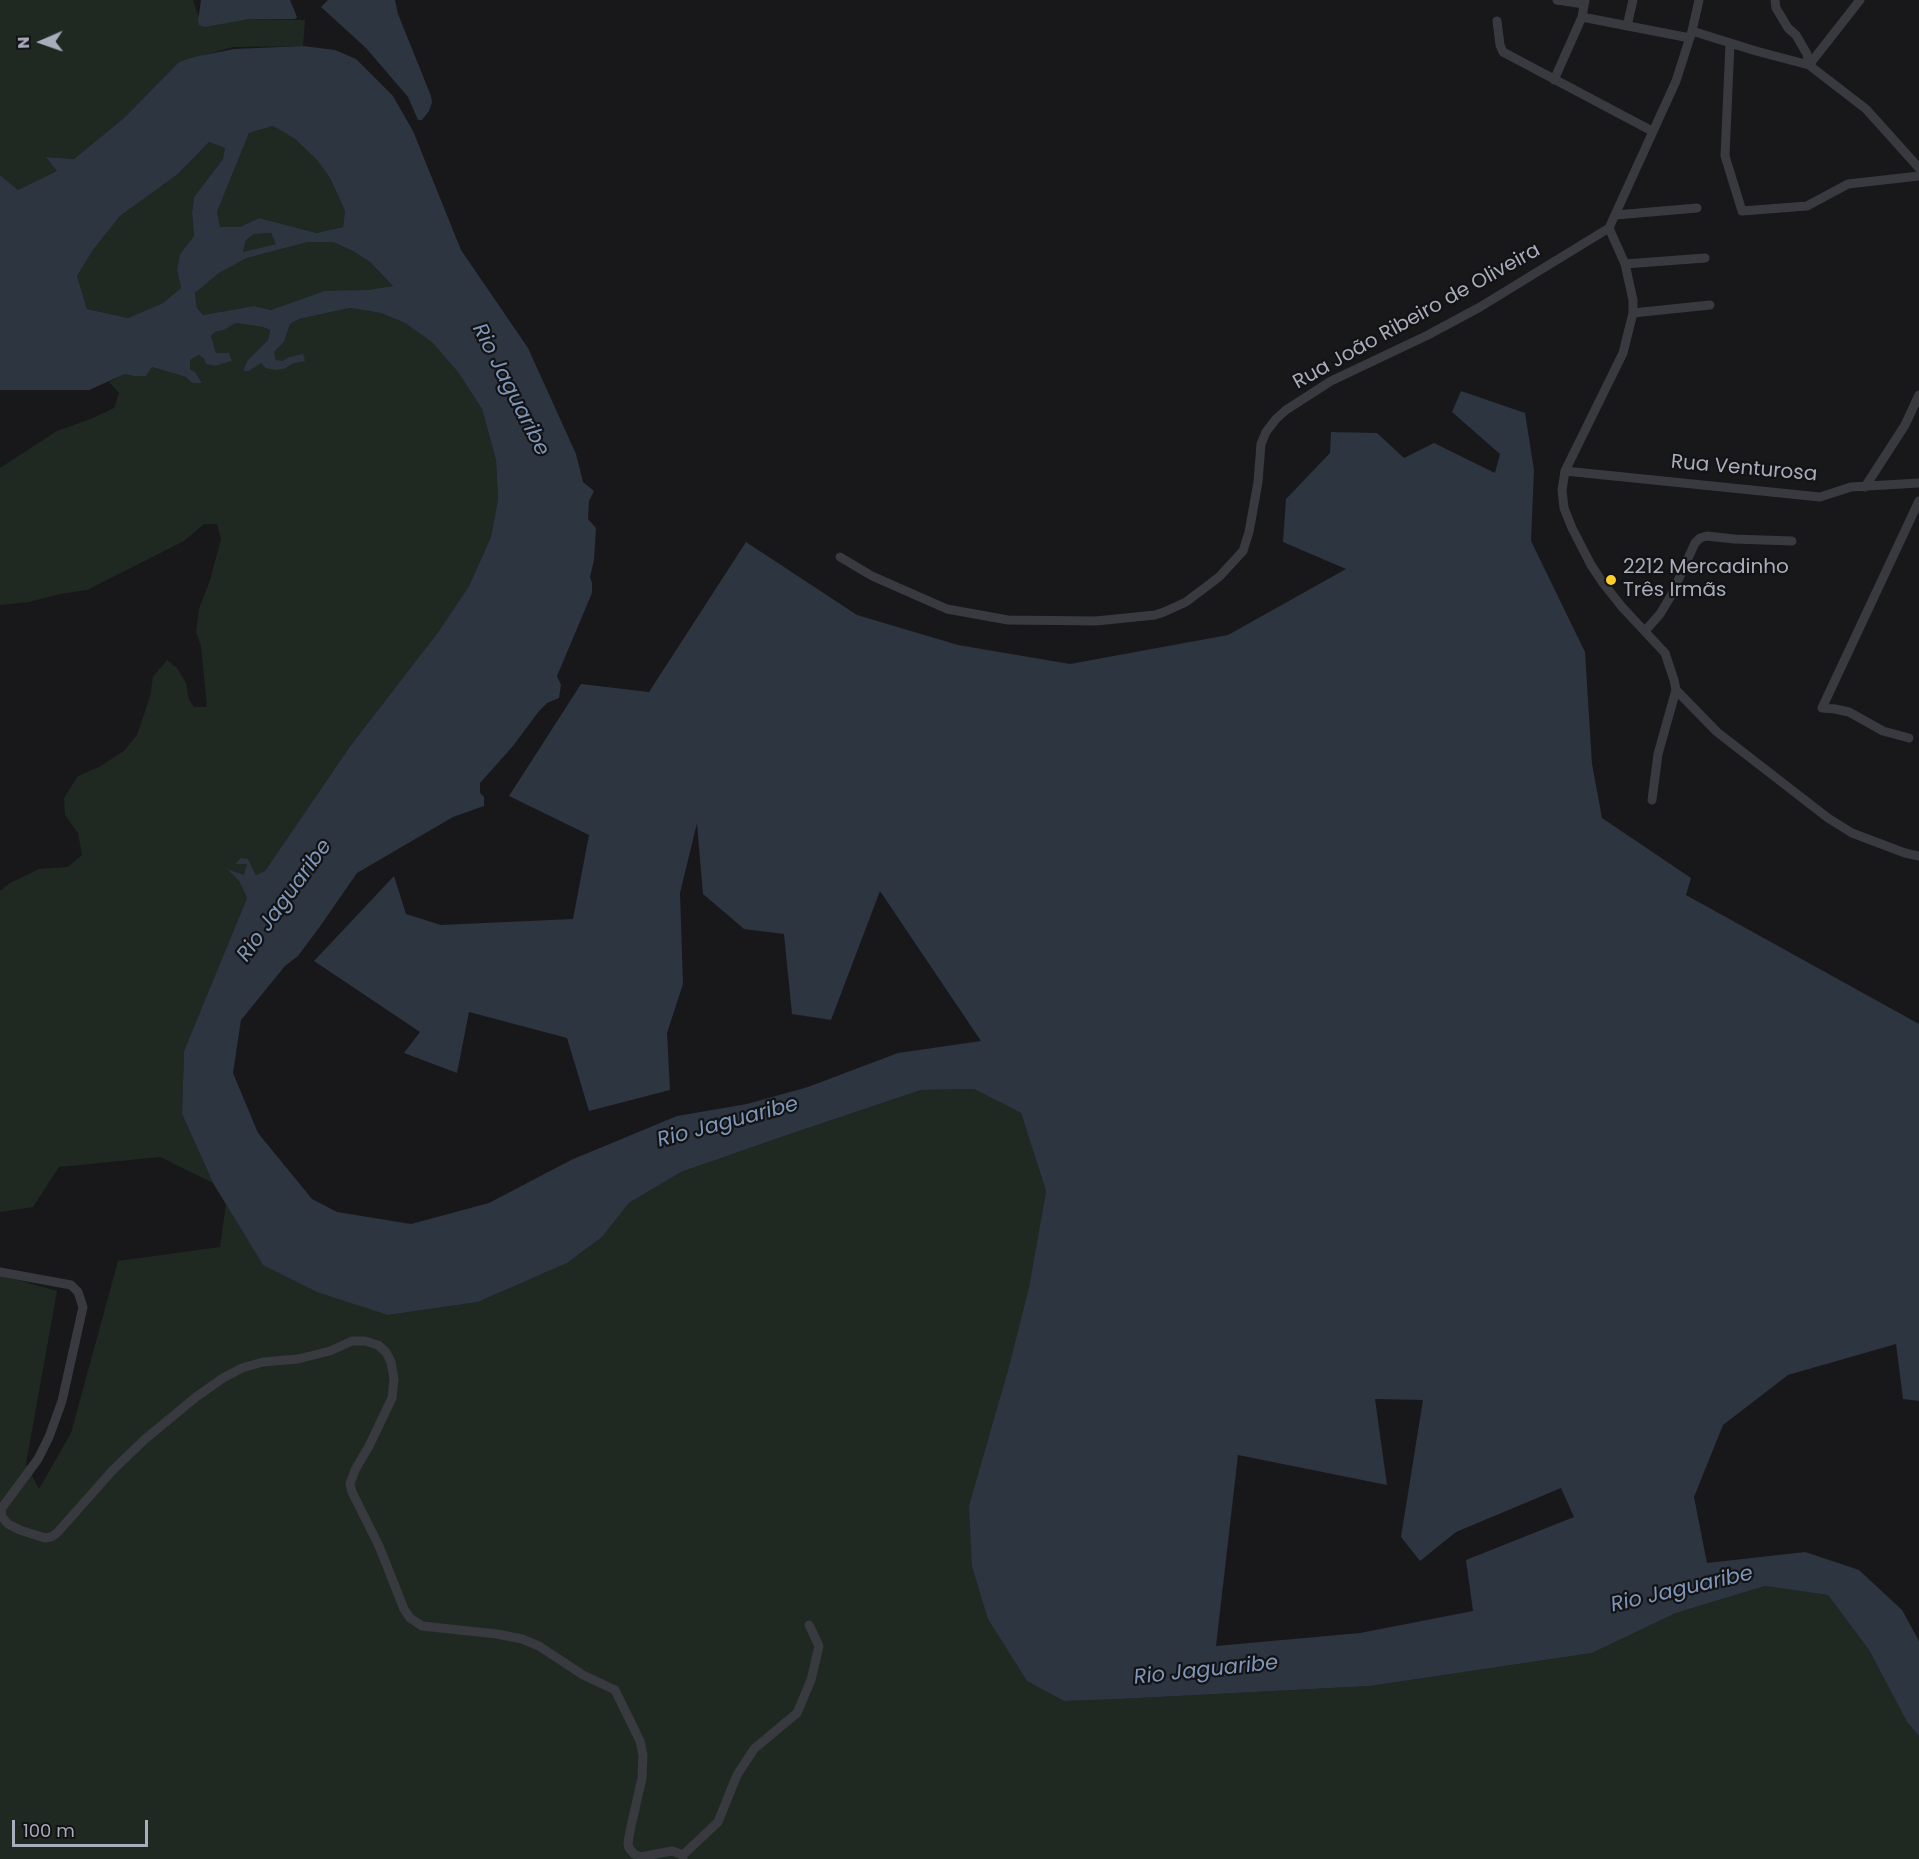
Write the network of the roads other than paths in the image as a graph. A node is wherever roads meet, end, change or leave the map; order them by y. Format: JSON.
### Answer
{"nodes":[{"id":1,"x":1557,"y":0,"type":"edge"},
{"id":2,"x":1633,"y":0,"type":"edge"},
{"id":3,"x":1699,"y":0,"type":"edge"},
{"id":4,"x":1775,"y":0,"type":"edge"},
{"id":5,"x":1860,"y":0,"type":"edge"},
{"id":6,"x":1585,"y":2,"type":"edge"},
{"id":7,"x":1582,"y":17,"type":"junction"},
{"id":8,"x":1497,"y":21,"type":"dead end"},
{"id":9,"x":1627,"y":26,"type":"junction"},
{"id":10,"x":1691,"y":34,"type":"junction"},
{"id":11,"x":1730,"y":43,"type":"junction"},
{"id":12,"x":1809,"y":65,"type":"junction"},
{"id":13,"x":1554,"y":80,"type":"junction"},
{"id":14,"x":1652,"y":131,"type":"junction"},
{"id":15,"x":1919,"y":168,"type":"edge"},
{"id":16,"x":1919,"y":176,"type":"edge"},
{"id":17,"x":1696,"y":208,"type":"dead end"},
{"id":18,"x":1616,"y":214,"type":"junction"},
{"id":19,"x":1609,"y":228,"type":"junction"},
{"id":20,"x":1705,"y":258,"type":"dead end"},
{"id":21,"x":1625,"y":264,"type":"junction"},
{"id":22,"x":1710,"y":305,"type":"dead end"},
{"id":23,"x":1633,"y":313,"type":"junction"},
{"id":24,"x":1919,"y":395,"type":"edge"},
{"id":25,"x":1565,"y":471,"type":"junction"},
{"id":26,"x":1919,"y":483,"type":"edge"},
{"id":27,"x":1865,"y":487,"type":"junction"},
{"id":28,"x":1919,"y":501,"type":"edge"},
{"id":29,"x":1792,"y":541,"type":"dead end"},
{"id":30,"x":840,"y":557,"type":"dead end"},
{"id":31,"x":1645,"y":631,"type":"junction"},
{"id":32,"x":1676,"y":690,"type":"junction"},
{"id":33,"x":1909,"y":738,"type":"dead end"},
{"id":34,"x":1652,"y":800,"type":"dead end"},
{"id":35,"x":1919,"y":856,"type":"edge"},
{"id":36,"x":0,"y":1272,"type":"edge"},
{"id":37,"x":809,"y":1626,"type":"dead end"},
{"id":38,"x":683,"y":1857,"type":"edge"}],
"edges":[{"from":1,"to":6,"type":"street"},
{"from":2,"to":9,"type":"street"},
{"from":3,"to":10,"type":"street"},
{"from":4,"to":12,"type":"street"},
{"from":5,"to":12,"type":"street"},
{"from":6,"to":7,"type":"street"},
{"from":7,"to":9,"type":"street"},
{"from":7,"to":13,"type":"street"},
{"from":8,"to":13,"type":"street"},
{"from":9,"to":10,"type":"street"},
{"from":10,"to":11,"type":"street"},
{"from":10,"to":14,"type":"street"},
{"from":11,"to":12,"type":"street"},
{"from":11,"to":16,"type":"street"},
{"from":12,"to":15,"type":"street"},
{"from":13,"to":14,"type":"street"},
{"from":14,"to":18,"type":"street"},
{"from":17,"to":18,"type":"street"},
{"from":18,"to":19,"type":"street"},
{"from":19,"to":21,"type":"street"},
{"from":19,"to":30,"type":"street","name":"Rua João Ribeiro de Oliveira"},
{"from":20,"to":21,"type":"street"},
{"from":21,"to":23,"type":"street"},
{"from":22,"to":23,"type":"street"},
{"from":23,"to":25,"type":"street"},
{"from":24,"to":27,"type":"street"},
{"from":25,"to":27,"type":"street","name":"Rua Venturosa"},
{"from":25,"to":31,"type":"street"},
{"from":26,"to":27,"type":"street","name":"Rua Venturosa"},
{"from":28,"to":33,"type":"street"},
{"from":29,"to":31,"type":"street"},
{"from":31,"to":32,"type":"street"},
{"from":32,"to":34,"type":"street"},
{"from":32,"to":35,"type":"street"},
{"from":36,"to":38,"type":"street"},
{"from":37,"to":38,"type":"street"}]}
